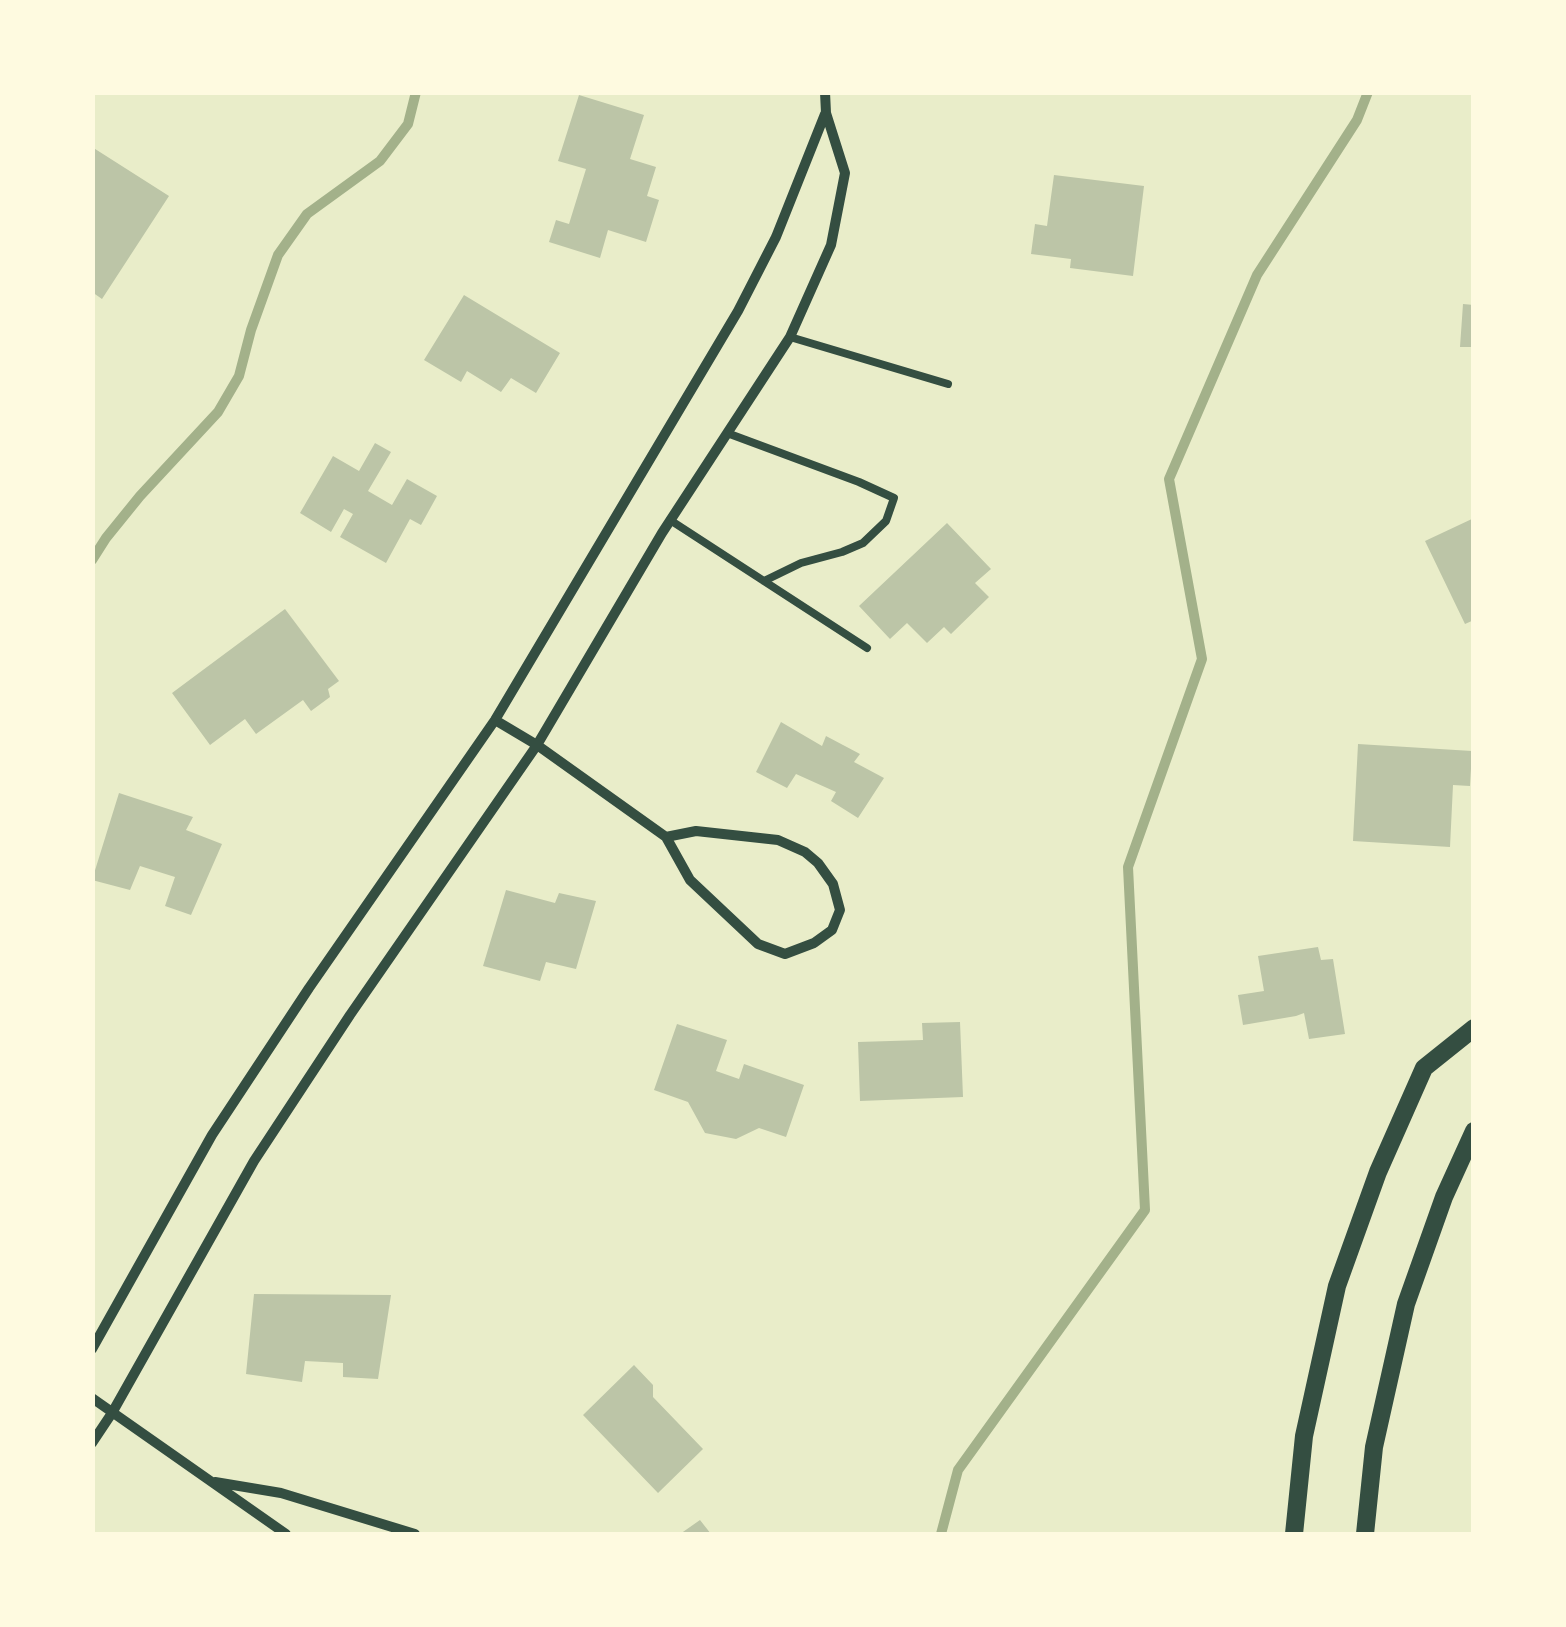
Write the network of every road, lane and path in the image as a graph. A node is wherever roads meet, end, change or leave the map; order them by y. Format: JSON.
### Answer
{"nodes":[{"id":1,"x":825,"y":92,"type":"edge"},
{"id":2,"x":826,"y":113,"type":"junction"},
{"id":3,"x":790,"y":336,"type":"junction"},
{"id":4,"x":948,"y":384,"type":"dead end"},
{"id":5,"x":727,"y":433,"type":"junction"},
{"id":6,"x":670,"y":520,"type":"junction"},
{"id":7,"x":764,"y":581,"type":"junction"},
{"id":8,"x":867,"y":648,"type":"dead end"},
{"id":9,"x":495,"y":720,"type":"junction"},
{"id":10,"x":537,"y":745,"type":"junction"},
{"id":11,"x":666,"y":837,"type":"junction"},
{"id":12,"x":1474,"y":1028,"type":"edge"},
{"id":13,"x":1474,"y":1131,"type":"edge"},
{"id":14,"x":92,"y":1349,"type":"edge"},
{"id":15,"x":92,"y":1398,"type":"edge"},
{"id":16,"x":112,"y":1412,"type":"junction"},
{"id":17,"x":92,"y":1443,"type":"edge"},
{"id":18,"x":209,"y":1480,"type":"junction"},
{"id":19,"x":286,"y":1534,"type":"edge"},
{"id":20,"x":415,"y":1534,"type":"edge"},
{"id":21,"x":1294,"y":1534,"type":"edge"},
{"id":22,"x":1365,"y":1534,"type":"edge"}],
"edges":[{"from":1,"to":2,"type":"street"},
{"from":2,"to":3,"type":"street"},
{"from":2,"to":9,"type":"street"},
{"from":3,"to":4,"type":"lane"},
{"from":3,"to":5,"type":"street"},
{"from":5,"to":6,"type":"street"},
{"from":5,"to":7,"type":"lane"},
{"from":6,"to":7,"type":"lane"},
{"from":6,"to":10,"type":"street"},
{"from":7,"to":8,"type":"lane"},
{"from":9,"to":10,"type":"street"},
{"from":9,"to":14,"type":"street"},
{"from":10,"to":11,"type":"street"},
{"from":10,"to":16,"type":"street"},
{"from":11,"to":11,"type":"street"},
{"from":12,"to":21,"type":"street"},
{"from":13,"to":22,"type":"street"},
{"from":15,"to":16,"type":"street"},
{"from":16,"to":17,"type":"street"},
{"from":16,"to":18,"type":"street"},
{"from":18,"to":19,"type":"street"},
{"from":18,"to":20,"type":"street"}]}
